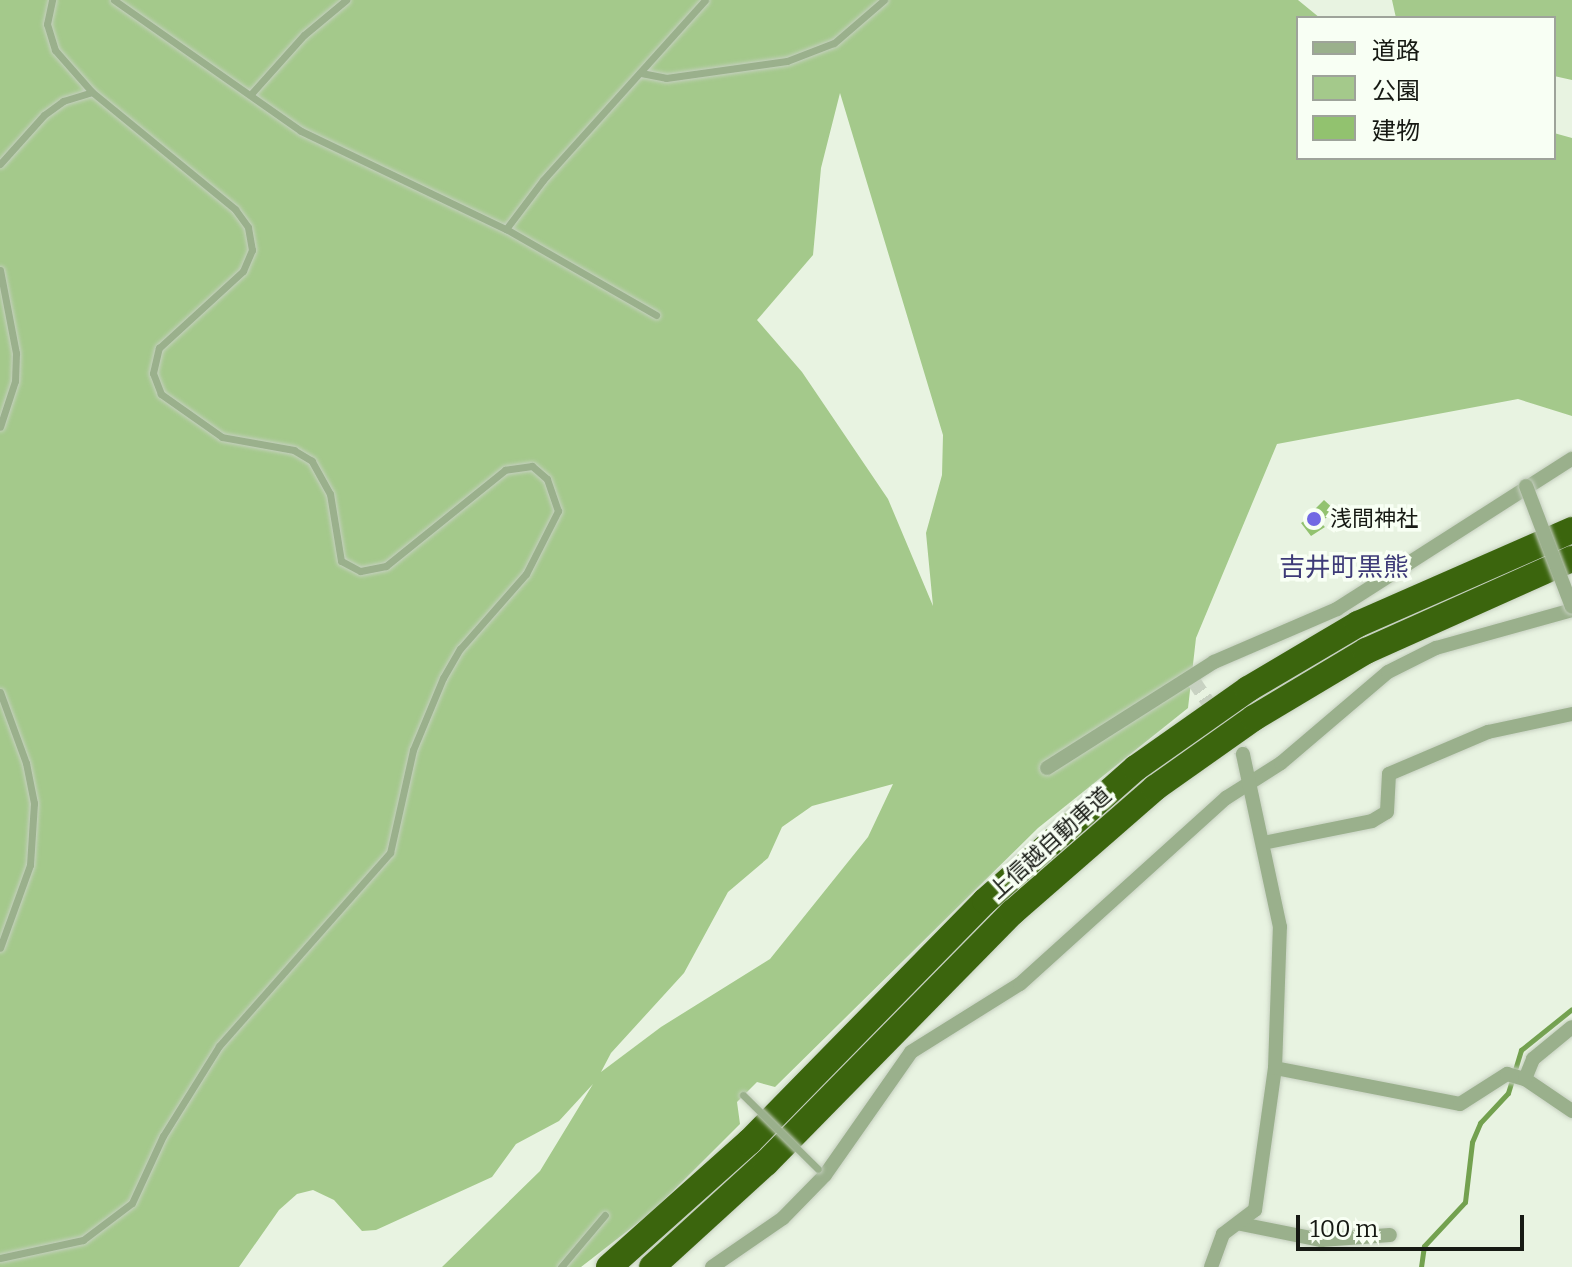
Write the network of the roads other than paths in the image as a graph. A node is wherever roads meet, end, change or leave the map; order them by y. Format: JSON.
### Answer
{"nodes":[{"id":1,"x":52,"y":0,"type":"edge"},
{"id":2,"x":114,"y":0,"type":"edge"},
{"id":3,"x":346,"y":0,"type":"edge"},
{"id":4,"x":705,"y":0,"type":"edge"},
{"id":5,"x":884,"y":0,"type":"edge"},
{"id":6,"x":641,"y":73,"type":"junction"},
{"id":7,"x":92,"y":92,"type":"junction"},
{"id":8,"x":251,"y":94,"type":"junction"},
{"id":9,"x":0,"y":164,"type":"edge"},
{"id":10,"x":506,"y":229,"type":"junction"},
{"id":11,"x":0,"y":270,"type":"edge"},
{"id":12,"x":656,"y":315,"type":"dead end"},
{"id":13,"x":0,"y":427,"type":"edge"},
{"id":14,"x":1572,"y":459,"type":"edge"},
{"id":15,"x":1526,"y":486,"type":"junction"},
{"id":16,"x":1572,"y":530,"type":"edge"},
{"id":17,"x":1572,"y":559,"type":"edge"},
{"id":18,"x":1572,"y":608,"type":"edge"},
{"id":19,"x":0,"y":692,"type":"edge"},
{"id":20,"x":1572,"y":714,"type":"edge"},
{"id":21,"x":1243,"y":754,"type":"tunnel mouth"},
{"id":22,"x":1047,"y":768,"type":"dead end"},
{"id":23,"x":1248,"y":788,"type":"junction"},
{"id":24,"x":1263,"y":843,"type":"junction"},
{"id":25,"x":0,"y":948,"type":"edge"},
{"id":26,"x":1572,"y":1027,"type":"edge"},
{"id":27,"x":1275,"y":1068,"type":"junction"},
{"id":28,"x":1525,"y":1079,"type":"junction"},
{"id":29,"x":743,"y":1095,"type":"dead end"},
{"id":30,"x":1572,"y":1111,"type":"edge"},
{"id":31,"x":822,"y":1172,"type":"junction"},
{"id":32,"x":605,"y":1215,"type":"dead end"},
{"id":33,"x":1241,"y":1224,"type":"junction"},
{"id":34,"x":1390,"y":1235,"type":"dead end"},
{"id":35,"x":0,"y":1258,"type":"edge"},
{"id":36,"x":561,"y":1267,"type":"edge"},
{"id":37,"x":609,"y":1267,"type":"edge"},
{"id":38,"x":652,"y":1267,"type":"edge"},
{"id":39,"x":712,"y":1267,"type":"edge"},
{"id":40,"x":1211,"y":1267,"type":"edge"}],
"edges":[{"from":1,"to":7,"type":"lane"},
{"from":2,"to":8,"type":"lane"},
{"from":3,"to":8,"type":"lane"},
{"from":4,"to":6,"type":"lane"},
{"from":5,"to":6,"type":"lane"},
{"from":6,"to":10,"type":"lane"},
{"from":7,"to":9,"type":"lane"},
{"from":7,"to":35,"type":"lane"},
{"from":8,"to":10,"type":"lane"},
{"from":10,"to":12,"type":"lane"},
{"from":11,"to":13,"type":"lane"},
{"from":14,"to":15,"type":"street"},
{"from":15,"to":18,"type":"street","bridge":true},
{"from":15,"to":22,"type":"street"},
{"from":16,"to":37,"type":"highway","name":"上信越自動車道"},
{"from":17,"to":38,"type":"highway","name":"上信越自動車道"},
{"from":18,"to":23,"type":"street"},
{"from":19,"to":25,"type":"lane"},
{"from":20,"to":24,"type":"street"},
{"from":21,"to":23,"type":"street"},
{"from":23,"to":24,"type":"street"},
{"from":23,"to":31,"type":"street"},
{"from":24,"to":27,"type":"street"},
{"from":26,"to":28,"type":"street"},
{"from":27,"to":28,"type":"street"},
{"from":27,"to":33,"type":"street"},
{"from":28,"to":30,"type":"street"},
{"from":29,"to":31,"type":"lane","bridge":true},
{"from":31,"to":39,"type":"street"},
{"from":32,"to":36,"type":"lane"},
{"from":33,"to":34,"type":"street"},
{"from":33,"to":40,"type":"street"}]}
